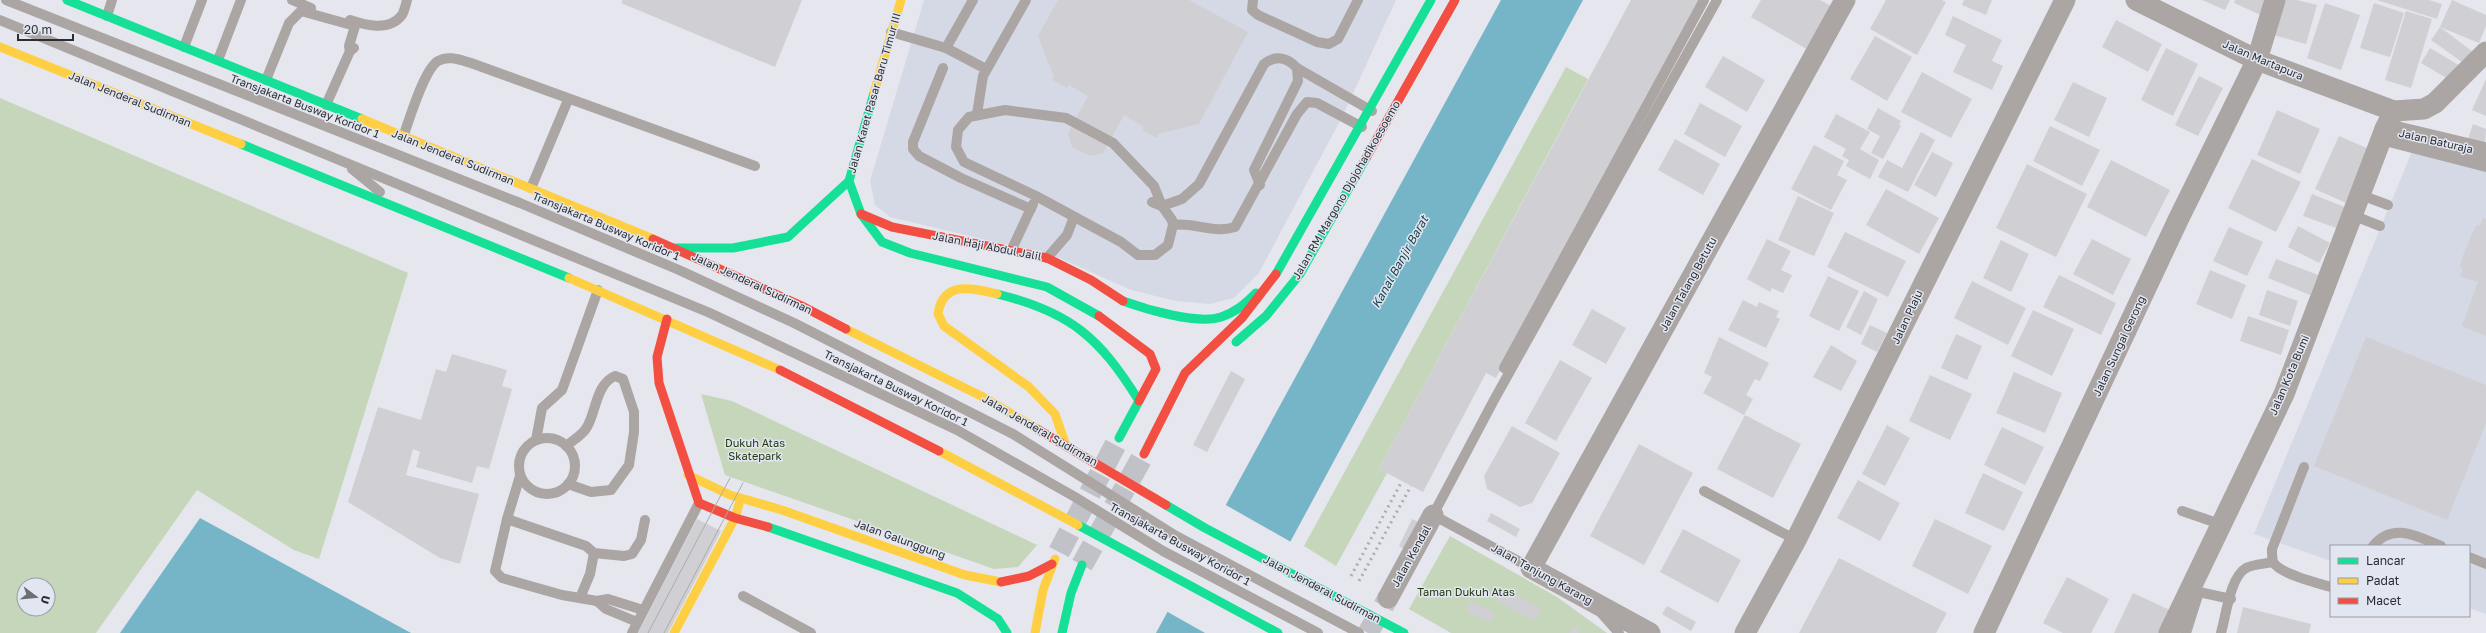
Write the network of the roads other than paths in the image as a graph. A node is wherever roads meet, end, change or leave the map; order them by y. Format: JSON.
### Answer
{"nodes":[{"id":1,"x":6,"y":0,"type":"edge"},
{"id":2,"x":67,"y":0,"type":"edge"},
{"id":3,"x":112,"y":0,"type":"edge"},
{"id":4,"x":202,"y":0,"type":"edge"},
{"id":5,"x":241,"y":0,"type":"edge"},
{"id":6,"x":407,"y":0,"type":"edge"},
{"id":7,"x":901,"y":0,"type":"edge"},
{"id":8,"x":973,"y":0,"type":"edge"},
{"id":9,"x":1026,"y":0,"type":"edge"},
{"id":10,"x":1253,"y":0,"type":"edge"},
{"id":11,"x":1358,"y":0,"type":"edge"},
{"id":12,"x":1430,"y":0,"type":"edge"},
{"id":13,"x":1455,"y":0,"type":"edge"},
{"id":14,"x":1704,"y":0,"type":"edge"},
{"id":15,"x":1717,"y":0,"type":"edge"},
{"id":16,"x":1845,"y":0,"type":"edge"},
{"id":17,"x":2065,"y":0,"type":"edge"},
{"id":18,"x":2137,"y":0,"type":"edge"},
{"id":19,"x":2275,"y":0,"type":"edge"},
{"id":20,"x":294,"y":2,"type":"edge"},
{"id":21,"x":107,"y":16,"type":"junction"},
{"id":22,"x":0,"y":20,"type":"edge"},
{"id":23,"x":288,"y":23,"type":"junction"},
{"id":24,"x":363,"y":24,"type":"junction"},
{"id":25,"x":891,"y":32,"type":"junction"},
{"id":26,"x":0,"y":47,"type":"edge"},
{"id":27,"x":184,"y":47,"type":"junction"},
{"id":28,"x":946,"y":48,"type":"junction"},
{"id":29,"x":350,"y":51,"type":"junction"},
{"id":30,"x":2486,"y":52,"type":"edge"},
{"id":31,"x":218,"y":60,"type":"junction"},
{"id":32,"x":2257,"y":60,"type":"junction"},
{"id":33,"x":943,"y":68,"type":"dead end"},
{"id":34,"x":1297,"y":68,"type":"junction"},
{"id":35,"x":986,"y":69,"type":"junction"},
{"id":36,"x":266,"y":80,"type":"junction"},
{"id":37,"x":568,"y":100,"type":"junction"},
{"id":38,"x":326,"y":105,"type":"junction"},
{"id":39,"x":1370,"y":110,"type":"junction"},
{"id":40,"x":977,"y":114,"type":"junction"},
{"id":41,"x":1387,"y":120,"type":"junction"},
{"id":42,"x":2387,"y":126,"type":"junction"},
{"id":43,"x":1361,"y":127,"type":"junction"},
{"id":44,"x":1379,"y":135,"type":"junction"},
{"id":45,"x":403,"y":137,"type":"junction"},
{"id":46,"x":2486,"y":152,"type":"edge"},
{"id":47,"x":339,"y":160,"type":"junction"},
{"id":48,"x":755,"y":166,"type":"dead end"},
{"id":49,"x":2486,"y":167,"type":"edge"},
{"id":50,"x":849,"y":181,"type":"junction"},
{"id":51,"x":1260,"y":185,"type":"junction"},
{"id":52,"x":531,"y":188,"type":"junction"},
{"id":53,"x":2361,"y":195,"type":"junction"},
{"id":54,"x":1036,"y":196,"type":"junction"},
{"id":55,"x":1157,"y":204,"type":"junction"},
{"id":56,"x":2388,"y":205,"type":"dead end"},
{"id":57,"x":404,"y":208,"type":"junction"},
{"id":58,"x":1031,"y":209,"type":"junction"},
{"id":59,"x":861,"y":214,"type":"junction"},
{"id":60,"x":2352,"y":215,"type":"junction"},
{"id":61,"x":1074,"y":217,"type":"junction"},
{"id":62,"x":1173,"y":225,"type":"junction"},
{"id":63,"x":2380,"y":226,"type":"dead end"},
{"id":64,"x":1316,"y":245,"type":"junction"},
{"id":65,"x":675,"y":248,"type":"junction"},
{"id":66,"x":1010,"y":251,"type":"junction"},
{"id":67,"x":1047,"y":258,"type":"junction"},
{"id":68,"x":1283,"y":265,"type":"junction"},
{"id":69,"x":598,"y":290,"type":"junction"},
{"id":70,"x":667,"y":319,"type":"junction"},
{"id":71,"x":1230,"y":347,"type":"dead end"},
{"id":72,"x":1200,"y":372,"type":"dead end"},
{"id":73,"x":1175,"y":391,"type":"junction"},
{"id":74,"x":1494,"y":400,"type":"junction"},
{"id":75,"x":1140,"y":401,"type":"junction"},
{"id":76,"x":1119,"y":438,"type":"tunnel mouth"},
{"id":77,"x":536,"y":440,"type":"junction"},
{"id":78,"x":1065,"y":443,"type":"junction"},
{"id":79,"x":566,"y":446,"type":"junction"},
{"id":80,"x":1144,"y":454,"type":"tunnel mouth"},
{"id":81,"x":2304,"y":467,"type":"dead end"},
{"id":82,"x":688,"y":475,"type":"junction"},
{"id":83,"x":520,"y":476,"type":"junction"},
{"id":84,"x":568,"y":484,"type":"junction"},
{"id":85,"x":1704,"y":491,"type":"dead end"},
{"id":86,"x":740,"y":498,"type":"junction"},
{"id":87,"x":699,"y":503,"type":"junction"},
{"id":88,"x":2182,"y":511,"type":"dead end"},
{"id":89,"x":1433,"y":515,"type":"junction"},
{"id":90,"x":735,"y":518,"type":"junction"},
{"id":91,"x":507,"y":519,"type":"junction"},
{"id":92,"x":645,"y":520,"type":"dead end"},
{"id":93,"x":2220,"y":524,"type":"junction"},
{"id":94,"x":860,"y":536,"type":"junction"},
{"id":95,"x":1796,"y":540,"type":"junction"},
{"id":96,"x":2374,"y":545,"type":"edge"},
{"id":97,"x":2437,"y":545,"type":"edge"},
{"id":98,"x":1059,"y":552,"type":"tunnel mouth"},
{"id":99,"x":594,"y":553,"type":"junction"},
{"id":100,"x":852,"y":557,"type":"junction"},
{"id":101,"x":2470,"y":557,"type":"edge"},
{"id":102,"x":2274,"y":562,"type":"junction"},
{"id":103,"x":1052,"y":564,"type":"junction"},
{"id":104,"x":2486,"y":564,"type":"edge"},
{"id":105,"x":1082,"y":565,"type":"tunnel mouth"},
{"id":106,"x":1531,"y":568,"type":"junction"},
{"id":107,"x":2330,"y":587,"type":"edge"},
{"id":108,"x":2194,"y":590,"type":"junction"},
{"id":109,"x":743,"y":596,"type":"dead end"},
{"id":110,"x":580,"y":598,"type":"junction"},
{"id":111,"x":1388,"y":598,"type":"tunnel mouth"},
{"id":112,"x":1588,"y":599,"type":"junction"},
{"id":113,"x":2230,"y":599,"type":"junction"},
{"id":114,"x":597,"y":601,"type":"junction"},
{"id":115,"x":644,"y":610,"type":"junction"},
{"id":116,"x":637,"y":622,"type":"junction"},
{"id":117,"x":632,"y":633,"type":"edge"},
{"id":118,"x":674,"y":633,"type":"edge"},
{"id":119,"x":811,"y":633,"type":"edge"},
{"id":120,"x":1007,"y":633,"type":"edge"},
{"id":121,"x":1035,"y":633,"type":"edge"},
{"id":122,"x":1062,"y":633,"type":"edge"},
{"id":123,"x":1278,"y":633,"type":"edge"},
{"id":124,"x":1318,"y":633,"type":"edge"},
{"id":125,"x":1359,"y":633,"type":"edge"},
{"id":126,"x":1404,"y":633,"type":"edge"},
{"id":127,"x":1619,"y":633,"type":"edge"},
{"id":128,"x":1650,"y":633,"type":"edge"},
{"id":129,"x":1745,"y":633,"type":"edge"},
{"id":130,"x":1984,"y":633,"type":"edge"},
{"id":131,"x":2168,"y":633,"type":"edge"},
{"id":132,"x":2186,"y":633,"type":"edge"},
{"id":133,"x":2222,"y":633,"type":"edge"}],
"edges":[{"from":1,"to":125,"type":"lane","name":"Transjakarta Busway Koridor 1"},
{"from":2,"to":21,"type":"main road","name":"Jalan Jenderal Sudirman"},
{"from":3,"to":21,"type":"lane"},
{"from":4,"to":27,"type":"lane"},
{"from":5,"to":31,"type":"lane"},
{"from":6,"to":24,"type":"lane"},
{"from":7,"to":25,"type":"main road","name":"Jalan Karet Pasar Baru Timur III"},
{"from":8,"to":28,"type":"lane"},
{"from":9,"to":35,"type":"lane"},
{"from":10,"to":11,"type":"lane"},
{"from":12,"to":39,"type":"main road","name":"Jalan RM Margono Djojohadikoesoemo"},
{"from":13,"to":41,"type":"main road","name":"Jalan RM Margono Djojohadikoesoemo"},
{"from":14,"to":74,"type":"lane"},
{"from":15,"to":74,"type":"lane"},
{"from":16,"to":106,"type":"street","name":"Jalan Talang Betutu"},
{"from":17,"to":95,"type":"street","name":"Jalan Plaju"},
{"from":18,"to":32,"type":"street","name":"Jalan Martapura"},
{"from":19,"to":32,"type":"street","name":"Jalan Sungai Gerong"},
{"from":20,"to":23,"type":"lane"},
{"from":20,"to":24,"type":"lane"},
{"from":21,"to":27,"type":"main road","name":"Jalan Jenderal Sudirman"},
{"from":22,"to":47,"type":"lane","name":"Transjakarta Busway Koridor 1"},
{"from":23,"to":29,"type":"lane"},
{"from":23,"to":36,"type":"lane"},
{"from":24,"to":29,"type":"lane"},
{"from":25,"to":28,"type":"lane"},
{"from":25,"to":50,"type":"main road","name":"Jalan Karet Pasar Baru Timur III"},
{"from":26,"to":57,"type":"main road","name":"Jalan Jenderal Sudirman"},
{"from":27,"to":31,"type":"main road","name":"Jalan Jenderal Sudirman"},
{"from":28,"to":35,"type":"lane"},
{"from":29,"to":38,"type":"lane"},
{"from":30,"to":42,"type":"street"},
{"from":31,"to":36,"type":"main road","name":"Jalan Jenderal Sudirman"},
{"from":32,"to":42,"type":"street","name":"Jalan Martapura"},
{"from":32,"to":130,"type":"street","name":"Jalan Sungai Gerong"},
{"from":33,"to":58,"type":"lane"},
{"from":34,"to":39,"type":"lane"},
{"from":34,"to":51,"type":"lane"},
{"from":34,"to":55,"type":"lane"},
{"from":35,"to":40,"type":"lane"},
{"from":36,"to":38,"type":"main road","name":"Jalan Jenderal Sudirman"},
{"from":37,"to":45,"type":"lane"},
{"from":37,"to":48,"type":"lane"},
{"from":37,"to":52,"type":"lane"},
{"from":38,"to":45,"type":"main road","name":"Jalan Jenderal Sudirman"},
{"from":39,"to":41,"type":"lane"},
{"from":39,"to":43,"type":"main road","name":"Jalan RM Margono Djojohadikoesoemo"},
{"from":40,"to":54,"type":"lane"},
{"from":40,"to":55,"type":"lane"},
{"from":41,"to":44,"type":"main road","name":"Jalan RM Margono Djojohadikoesoemo"},
{"from":42,"to":46,"type":"street","name":"Jalan Baturaja"},
{"from":42,"to":49,"type":"lane"},
{"from":42,"to":53,"type":"street","name":"Jalan Kota Bumi"},
{"from":43,"to":44,"type":"lane"},
{"from":43,"to":51,"type":"lane"},
{"from":43,"to":68,"type":"main road","name":"Jalan RM Margono Djojohadikoesoemo"},
{"from":44,"to":64,"type":"main road","name":"Jalan RM Margono Djojohadikoesoemo"},
{"from":45,"to":52,"type":"main road","name":"Jalan Jenderal Sudirman"},
{"from":47,"to":57,"type":"lane"},
{"from":47,"to":124,"type":"lane","name":"Transjakarta Busway Koridor 1"},
{"from":50,"to":59,"type":"main road","name":"Jalan Haji Abdul Jalil"},
{"from":50,"to":65,"type":"main road","name":"Jalan Karet Pasar Baru Timur III"},
{"from":51,"to":62,"type":"lane"},
{"from":52,"to":65,"type":"main road","name":"Jalan Jenderal Sudirman"},
{"from":53,"to":56,"type":"lane"},
{"from":53,"to":60,"type":"street","name":"Jalan Kota Bumi"},
{"from":54,"to":58,"type":"lane"},
{"from":54,"to":61,"type":"lane"},
{"from":55,"to":62,"type":"lane"},
{"from":57,"to":69,"type":"main road","name":"Jalan Jenderal Sudirman"},
{"from":58,"to":66,"type":"lane"},
{"from":59,"to":66,"type":"main road","name":"Jalan Haji Abdul Jalil"},
{"from":59,"to":75,"type":"main road","name":"Jalan Haji Abdul Jalil"},
{"from":60,"to":63,"type":"lane"},
{"from":60,"to":93,"type":"street","name":"Jalan Kota Bumi"},
{"from":61,"to":62,"type":"lane"},
{"from":61,"to":67,"type":"lane"},
{"from":64,"to":68,"type":"main road","name":"Jalan Haji Abdul Jalil"},
{"from":64,"to":71,"type":"main road","name":"Jalan RM Margono Djojohadikoesoemo"},
{"from":65,"to":78,"type":"main road","name":"Jalan Jenderal Sudirman"},
{"from":66,"to":67,"type":"main road","name":"Jalan Haji Abdul Jalil"},
{"from":67,"to":68,"type":"main road","name":"Jalan Haji Abdul Jalil"},
{"from":68,"to":73,"type":"main road","name":"Jalan RM Margono Djojohadikoesoemo"},
{"from":69,"to":70,"type":"main road","name":"Jalan Jenderal Sudirman"},
{"from":69,"to":77,"type":"lane"},
{"from":70,"to":82,"type":"main road"},
{"from":70,"to":123,"type":"main road","name":"Jalan Jenderal Sudirman"},
{"from":72,"to":73,"type":"main road","name":"Jalan RM Margono Djojohadikoesoemo"},
{"from":73,"to":80,"type":"main road","name":"Jalan RM Margono Djojohadikoesoemo"},
{"from":74,"to":89,"type":"lane"},
{"from":75,"to":76,"type":"main road"},
{"from":75,"to":78,"type":"main road"},
{"from":77,"to":79,"type":"lane"},
{"from":77,"to":83,"type":"lane"},
{"from":78,"to":126,"type":"main road","name":"Jalan Jenderal Sudirman"},
{"from":79,"to":84,"type":"lane"},
{"from":79,"to":84,"type":"lane"},
{"from":81,"to":102,"type":"lane"},
{"from":82,"to":86,"type":"main road","name":"Jalan Galunggung"},
{"from":82,"to":87,"type":"main road"},
{"from":83,"to":84,"type":"lane"},
{"from":83,"to":91,"type":"lane"},
{"from":85,"to":95,"type":"lane"},
{"from":86,"to":90,"type":"main road"},
{"from":86,"to":94,"type":"main road","name":"Jalan Galunggung"},
{"from":87,"to":90,"type":"main road"},
{"from":87,"to":115,"type":"lane"},
{"from":88,"to":93,"type":"lane"},
{"from":89,"to":106,"type":"lane","name":"Jalan Tanjung Karang"},
{"from":89,"to":111,"type":"street","name":"Jalan Kendal"},
{"from":90,"to":100,"type":"main road"},
{"from":90,"to":118,"type":"main road"},
{"from":91,"to":99,"type":"lane"},
{"from":91,"to":110,"type":"lane"},
{"from":92,"to":99,"type":"lane"},
{"from":93,"to":108,"type":"street","name":"Jalan Kota Bumi"},
{"from":94,"to":100,"type":"lane"},
{"from":94,"to":103,"type":"main road","name":"Jalan Galunggung"},
{"from":95,"to":129,"type":"street","name":"Jalan Plaju"},
{"from":96,"to":97,"type":"lane"},
{"from":98,"to":103,"type":"main road"},
{"from":99,"to":110,"type":"lane"},
{"from":100,"to":120,"type":"main road"},
{"from":101,"to":104,"type":"lane"},
{"from":102,"to":107,"type":"lane"},
{"from":102,"to":113,"type":"lane"},
{"from":103,"to":121,"type":"main road"},
{"from":105,"to":122,"type":"main road"},
{"from":106,"to":112,"type":"street","name":"Jalan Tanjung Karang"},
{"from":108,"to":113,"type":"lane"},
{"from":108,"to":131,"type":"street","name":"Jalan Kota Bumi"},
{"from":108,"to":132,"type":"lane"},
{"from":109,"to":119,"type":"lane"},
{"from":110,"to":114,"type":"lane"},
{"from":112,"to":127,"type":"lane"},
{"from":112,"to":128,"type":"street","name":"Jalan Tanjung Karang"},
{"from":113,"to":133,"type":"lane"},
{"from":114,"to":115,"type":"lane"},
{"from":114,"to":116,"type":"lane"},
{"from":115,"to":116,"type":"lane"},
{"from":116,"to":117,"type":"lane"}]}
